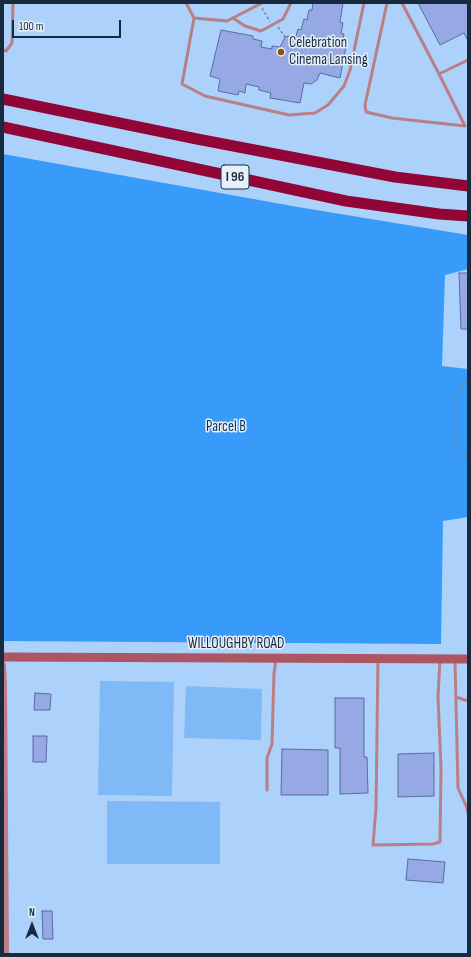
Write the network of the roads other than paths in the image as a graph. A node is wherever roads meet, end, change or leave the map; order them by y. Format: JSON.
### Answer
{"nodes":[{"id":1,"x":12,"y":3,"type":"edge"},
{"id":2,"x":186,"y":3,"type":"edge"},
{"id":3,"x":262,"y":3,"type":"edge"},
{"id":4,"x":292,"y":3,"type":"edge"},
{"id":5,"x":364,"y":3,"type":"edge"},
{"id":6,"x":387,"y":3,"type":"edge"},
{"id":7,"x":402,"y":3,"type":"edge"},
{"id":8,"x":194,"y":18,"type":"junction"},
{"id":9,"x":234,"y":18,"type":"junction"},
{"id":10,"x":3,"y":50,"type":"edge"},
{"id":11,"x":468,"y":60,"type":"edge"},
{"id":12,"x":439,"y":74,"type":"junction"},
{"id":13,"x":3,"y":99,"type":"edge"},
{"id":14,"x":3,"y":127,"type":"edge"},
{"id":15,"x":468,"y":186,"type":"edge"},
{"id":16,"x":468,"y":216,"type":"edge"},
{"id":17,"x":3,"y":657,"type":"edge"},
{"id":18,"x":276,"y":658,"type":"junction"},
{"id":19,"x":378,"y":658,"type":"junction"},
{"id":20,"x":440,"y":659,"type":"junction"},
{"id":21,"x":455,"y":659,"type":"junction"},
{"id":22,"x":468,"y":659,"type":"edge"},
{"id":23,"x":3,"y":665,"type":"edge"},
{"id":24,"x":456,"y":698,"type":"junction"},
{"id":25,"x":468,"y":701,"type":"edge"},
{"id":26,"x":267,"y":790,"type":"dead end"},
{"id":27,"x":468,"y":814,"type":"edge"},
{"id":28,"x":6,"y":954,"type":"edge"}],
"edges":[{"from":1,"to":10,"type":"lane"},
{"from":2,"to":8,"type":"lane"},
{"from":3,"to":9,"type":"lane"},
{"from":4,"to":9,"type":"lane"},
{"from":5,"to":8,"type":"lane"},
{"from":6,"to":12,"type":"lane"},
{"from":7,"to":12,"type":"lane"},
{"from":8,"to":9,"type":"lane"},
{"from":11,"to":12,"type":"lane"},
{"from":13,"to":15,"type":"highway","number":"I 96"},
{"from":14,"to":16,"type":"highway","number":"I 96"},
{"from":17,"to":18,"type":"street","name":"WILLOUGHBY ROAD"},
{"from":18,"to":19,"type":"street","name":"WILLOUGHBY ROAD"},
{"from":18,"to":26,"type":"lane"},
{"from":19,"to":20,"type":"street","name":"WILLOUGHBY ROAD"},
{"from":19,"to":20,"type":"lane"},
{"from":20,"to":21,"type":"street","name":"WILLOUGHBY ROAD"},
{"from":21,"to":22,"type":"street","name":"WILLOUGHBY ROAD"},
{"from":21,"to":24,"type":"lane"},
{"from":23,"to":28,"type":"street"},
{"from":24,"to":25,"type":"lane"},
{"from":24,"to":27,"type":"lane"}]}
